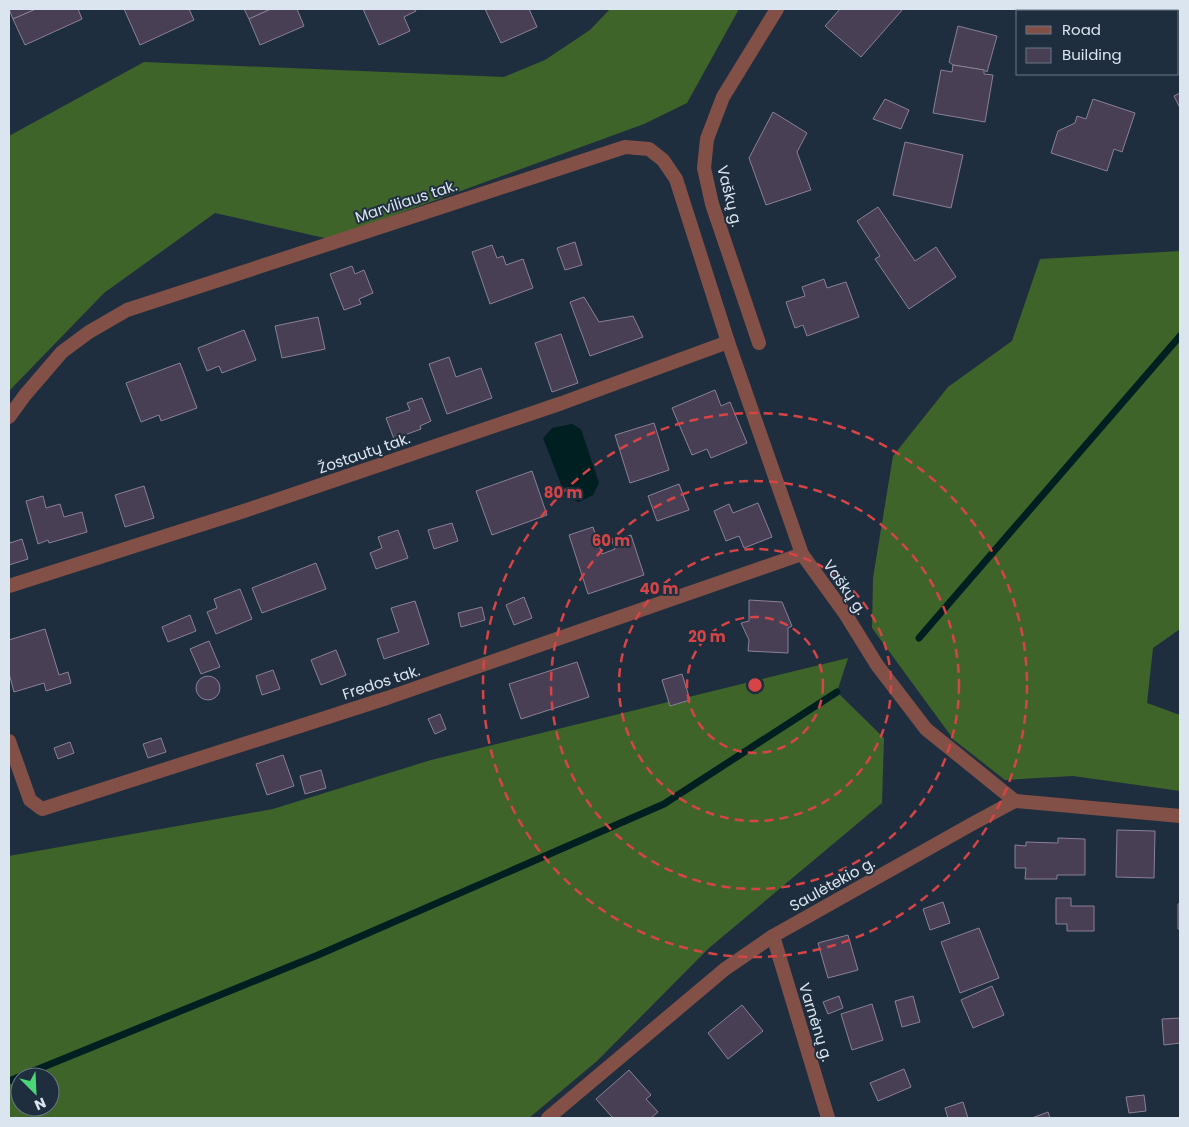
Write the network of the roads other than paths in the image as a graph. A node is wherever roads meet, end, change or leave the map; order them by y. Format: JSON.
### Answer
{"nodes":[{"id":1,"x":777,"y":9,"type":"edge"},
{"id":2,"x":728,"y":342,"type":"junction"},
{"id":3,"x":759,"y":343,"type":"dead end"},
{"id":4,"x":9,"y":417,"type":"edge"},
{"id":5,"x":802,"y":554,"type":"junction"},
{"id":6,"x":9,"y":586,"type":"edge"},
{"id":7,"x":9,"y":741,"type":"edge"},
{"id":8,"x":1015,"y":800,"type":"junction"},
{"id":9,"x":1180,"y":816,"type":"edge"},
{"id":10,"x":773,"y":936,"type":"junction"},
{"id":11,"x":548,"y":1118,"type":"edge"},
{"id":12,"x":828,"y":1118,"type":"edge"}],
"edges":[{"from":1,"to":3,"type":"street","name":"Vaškų g."},
{"from":2,"to":4,"type":"street","name":"Marviliaus tak."},
{"from":2,"to":5,"type":"street","name":"Vaškų g."},
{"from":2,"to":6,"type":"street","name":"Žostautų tak."},
{"from":5,"to":7,"type":"street","name":"Fredos tak."},
{"from":5,"to":8,"type":"street","name":"Vaškų g."},
{"from":8,"to":9,"type":"street"},
{"from":8,"to":10,"type":"street","name":"Saulėtekio g."},
{"from":10,"to":11,"type":"street","name":"Saulėtekio g."},
{"from":10,"to":12,"type":"street","name":"Varnėnų g."}]}
